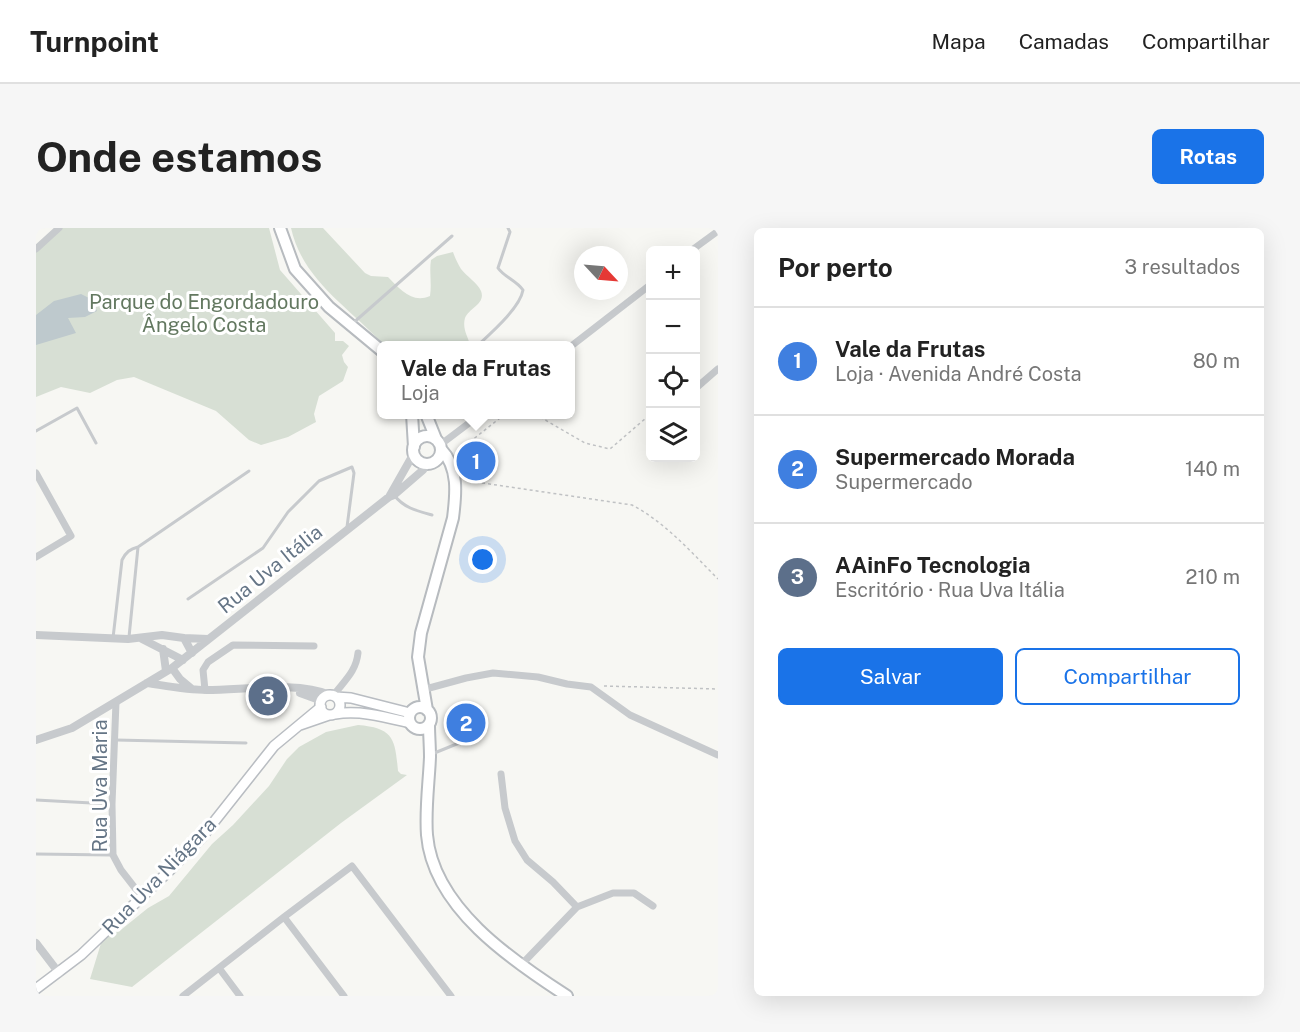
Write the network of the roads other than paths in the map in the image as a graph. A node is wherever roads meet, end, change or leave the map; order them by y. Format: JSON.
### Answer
{"nodes":[{"id":1,"x":59,"y":228,"type":"edge"},
{"id":2,"x":280,"y":228,"type":"edge"},
{"id":3,"x":508,"y":228,"type":"edge"},
{"id":4,"x":718,"y":231,"type":"edge"},
{"id":5,"x":452,"y":236,"type":"dead end"},
{"id":6,"x":697,"y":246,"type":"edge"},
{"id":7,"x":36,"y":249,"type":"edge"},
{"id":8,"x":646,"y":289,"type":"edge"},
{"id":9,"x":351,"y":325,"type":"junction"},
{"id":10,"x":482,"y":341,"type":"edge"},
{"id":11,"x":575,"y":343,"type":"edge"},
{"id":12,"x":377,"y":348,"type":"edge"},
{"id":13,"x":718,"y":369,"type":"edge"},
{"id":14,"x":700,"y":385,"type":"edge"},
{"id":15,"x":412,"y":419,"type":"edge"},
{"id":16,"x":428,"y":419,"type":"edge"},
{"id":17,"x":474,"y":419,"type":"edge"},
{"id":18,"x":36,"y":431,"type":"edge"},
{"id":19,"x":96,"y":443,"type":"dead end"},
{"id":20,"x":439,"y":445,"type":"junction"},
{"id":21,"x":414,"y":450,"type":"junction"},
{"id":22,"x":429,"y":463,"type":"junction"},
{"id":23,"x":249,"y":471,"type":"dead end"},
{"id":24,"x":36,"y":473,"type":"edge"},
{"id":25,"x":455,"y":482,"type":"junction"},
{"id":26,"x":392,"y":495,"type":"junction"},
{"id":27,"x":432,"y":515,"type":"dead end"},
{"id":28,"x":346,"y":529,"type":"junction"},
{"id":29,"x":138,"y":547,"type":"junction"},
{"id":30,"x":36,"y":557,"type":"edge"},
{"id":31,"x":188,"y":599,"type":"dead end"},
{"id":32,"x":36,"y":635,"type":"edge"},
{"id":33,"x":184,"y":638,"type":"junction"},
{"id":34,"x":113,"y":639,"type":"junction"},
{"id":35,"x":128,"y":639,"type":"junction"},
{"id":36,"x":142,"y":639,"type":"junction"},
{"id":37,"x":208,"y":639,"type":"junction"},
{"id":38,"x":314,"y":646,"type":"dead end"},
{"id":39,"x":163,"y":649,"type":"junction"},
{"id":40,"x":192,"y":653,"type":"junction"},
{"id":41,"x":358,"y":653,"type":"dead end"},
{"id":42,"x":183,"y":660,"type":"junction"},
{"id":43,"x":169,"y":669,"type":"junction"},
{"id":44,"x":147,"y":683,"type":"junction"},
{"id":45,"x":192,"y":690,"type":"junction"},
{"id":46,"x":205,"y":690,"type":"junction"},
{"id":47,"x":422,"y":691,"type":"junction"},
{"id":48,"x":328,"y":699,"type":"junction"},
{"id":49,"x":116,"y":702,"type":"junction"},
{"id":50,"x":332,"y":715,"type":"junction"},
{"id":51,"x":415,"y":716,"type":"junction"},
{"id":52,"x":429,"y":724,"type":"junction"},
{"id":53,"x":295,"y":727,"type":"junction"},
{"id":54,"x":36,"y":740,"type":"edge"},
{"id":55,"x":115,"y":740,"type":"junction"},
{"id":56,"x":464,"y":741,"type":"dead end"},
{"id":57,"x":246,"y":743,"type":"dead end"},
{"id":58,"x":429,"y":751,"type":"junction"},
{"id":59,"x":718,"y":754,"type":"edge"},
{"id":60,"x":501,"y":774,"type":"dead end"},
{"id":61,"x":36,"y":801,"type":"edge"},
{"id":62,"x":112,"y":804,"type":"junction"},
{"id":63,"x":36,"y":854,"type":"edge"},
{"id":64,"x":113,"y":855,"type":"junction"},
{"id":65,"x":142,"y":897,"type":"junction"},
{"id":66,"x":653,"y":906,"type":"dead end"},
{"id":67,"x":576,"y":907,"type":"junction"},
{"id":68,"x":284,"y":917,"type":"junction"},
{"id":69,"x":36,"y":943,"type":"edge"},
{"id":70,"x":520,"y":966,"type":"junction"},
{"id":71,"x":219,"y":968,"type":"junction"},
{"id":72,"x":59,"y":973,"type":"junction"},
{"id":73,"x":36,"y":989,"type":"edge"},
{"id":74,"x":183,"y":996,"type":"edge"},
{"id":75,"x":240,"y":996,"type":"edge"},
{"id":76,"x":344,"y":996,"type":"edge"},
{"id":77,"x":451,"y":996,"type":"edge"},
{"id":78,"x":567,"y":996,"type":"edge"}],
"edges":[{"from":1,"to":7,"type":"street"},
{"from":2,"to":9,"type":"main road"},
{"from":3,"to":10,"type":"lane"},
{"from":4,"to":6,"type":"street"},
{"from":5,"to":9,"type":"lane"},
{"from":8,"to":11,"type":"street"},
{"from":9,"to":12,"type":"main road"},
{"from":13,"to":14,"type":"street"},
{"from":15,"to":21,"type":"main road"},
{"from":16,"to":20,"type":"main road"},
{"from":17,"to":20,"type":"street"},
{"from":18,"to":19,"type":"lane"},
{"from":20,"to":21,"type":"main road"},
{"from":20,"to":22,"type":"main road"},
{"from":20,"to":25,"type":"main road"},
{"from":21,"to":22,"type":"main road"},
{"from":21,"to":26,"type":"street","name":"Rua Uva Itália"},
{"from":22,"to":25,"type":"main road"},
{"from":22,"to":26,"type":"street","name":"Rua Uva Itália"},
{"from":23,"to":29,"type":"lane"},
{"from":24,"to":30,"type":"street"},
{"from":25,"to":47,"type":"main road"},
{"from":26,"to":27,"type":"lane"},
{"from":26,"to":28,"type":"street","name":"Rua Uva Itália"},
{"from":28,"to":31,"type":"lane"},
{"from":28,"to":37,"type":"street","name":"Rua Uva Itália"},
{"from":29,"to":34,"type":"lane"},
{"from":29,"to":35,"type":"lane"},
{"from":32,"to":34,"type":"street"},
{"from":33,"to":36,"type":"street"},
{"from":33,"to":37,"type":"street"},
{"from":33,"to":40,"type":"street"},
{"from":34,"to":35,"type":"street"},
{"from":35,"to":36,"type":"street"},
{"from":36,"to":39,"type":"street"},
{"from":37,"to":40,"type":"street","name":"Rua Uva Itália"},
{"from":38,"to":46,"type":"street"},
{"from":39,"to":42,"type":"street"},
{"from":39,"to":43,"type":"street"},
{"from":40,"to":42,"type":"street","name":"Rua Uva Itália"},
{"from":41,"to":48,"type":"street"},
{"from":42,"to":43,"type":"street","name":"Rua Uva Itália"},
{"from":43,"to":44,"type":"street","name":"Rua Uva Itália"},
{"from":43,"to":45,"type":"street"},
{"from":44,"to":45,"type":"street"},
{"from":44,"to":49,"type":"street","name":"Rua Uva Itália"},
{"from":45,"to":46,"type":"street"},
{"from":46,"to":48,"type":"street"},
{"from":47,"to":51,"type":"main road"},
{"from":47,"to":59,"type":"street"},
{"from":48,"to":50,"type":"main road"},
{"from":48,"to":50,"type":"main road"},
{"from":48,"to":51,"type":"main road"},
{"from":48,"to":53,"type":"main road","name":"Rua Uva Niágara"},
{"from":49,"to":54,"type":"street","name":"Rua Uva Itália"},
{"from":49,"to":55,"type":"street","name":"Rua Uva Maria"},
{"from":50,"to":51,"type":"main road","name":"Rua Uva Niágara"},
{"from":50,"to":53,"type":"main road","name":"Rua Uva Niágara"},
{"from":51,"to":52,"type":"main road"},
{"from":51,"to":52,"type":"main road"},
{"from":51,"to":58,"type":"main road"},
{"from":52,"to":58,"type":"main road"},
{"from":53,"to":65,"type":"main road","name":"Rua Uva Niágara"},
{"from":55,"to":57,"type":"lane"},
{"from":55,"to":62,"type":"street","name":"Rua Uva Maria"},
{"from":56,"to":58,"type":"lane"},
{"from":58,"to":70,"type":"main road"},
{"from":60,"to":67,"type":"street"},
{"from":61,"to":62,"type":"lane"},
{"from":62,"to":64,"type":"street","name":"Rua Uva Maria"},
{"from":63,"to":64,"type":"lane"},
{"from":64,"to":65,"type":"street","name":"Rua Uva Maria"},
{"from":65,"to":72,"type":"main road","name":"Rua Uva Niágara"},
{"from":66,"to":67,"type":"street"},
{"from":67,"to":70,"type":"street"},
{"from":68,"to":71,"type":"street"},
{"from":68,"to":76,"type":"street"},
{"from":68,"to":77,"type":"street"},
{"from":69,"to":72,"type":"street"},
{"from":70,"to":78,"type":"main road"},
{"from":71,"to":74,"type":"street"},
{"from":71,"to":75,"type":"street"},
{"from":72,"to":73,"type":"main road","name":"Rua Uva Niágara"}]}
